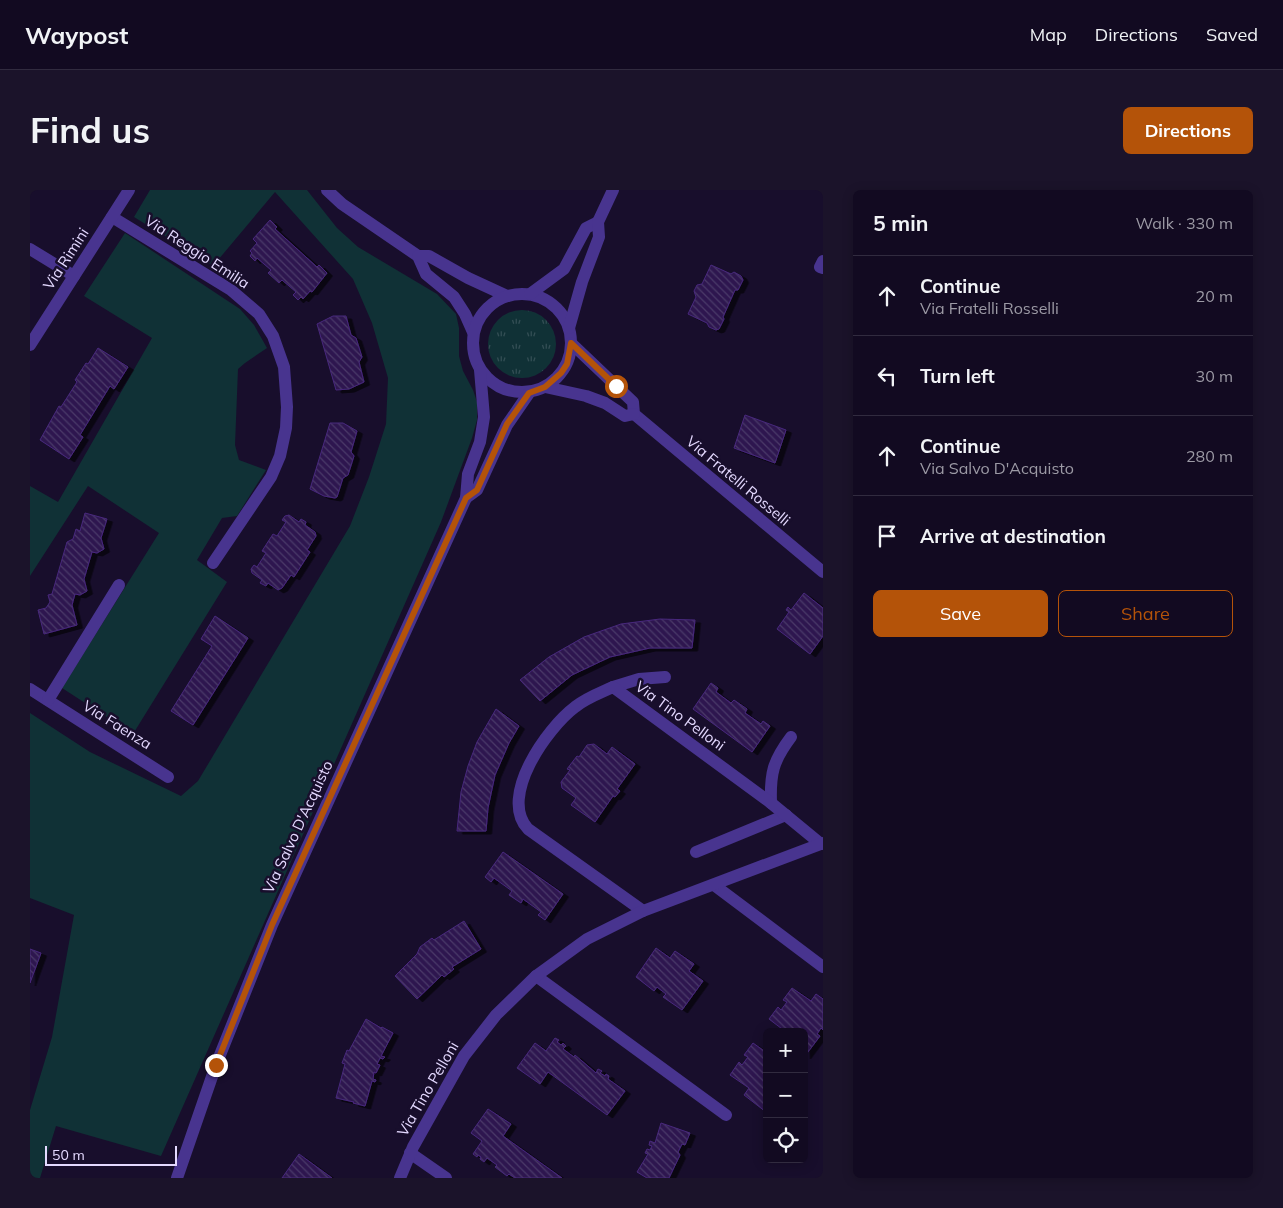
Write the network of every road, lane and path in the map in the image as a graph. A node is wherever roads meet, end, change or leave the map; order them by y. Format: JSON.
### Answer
{"nodes":[{"id":1,"x":129,"y":190,"type":"edge"},
{"id":2,"x":327,"y":190,"type":"edge"},
{"id":3,"x":613,"y":190,"type":"edge"},
{"id":4,"x":112,"y":217,"type":"junction"},
{"id":5,"x":598,"y":222,"type":"junction"},
{"id":6,"x":30,"y":249,"type":"edge"},
{"id":7,"x":418,"y":256,"type":"junction"},
{"id":8,"x":823,"y":261,"type":"edge"},
{"id":9,"x":823,"y":268,"type":"edge"},
{"id":10,"x":74,"y":276,"type":"junction"},
{"id":11,"x":530,"y":294,"type":"junction"},
{"id":12,"x":507,"y":296,"type":"junction"},
{"id":13,"x":569,"y":328,"type":"junction"},
{"id":14,"x":474,"y":332,"type":"junction"},
{"id":15,"x":571,"y":343,"type":"junction"},
{"id":16,"x":30,"y":345,"type":"edge"},
{"id":17,"x":480,"y":370,"type":"junction"},
{"id":18,"x":545,"y":387,"type":"junction"},
{"id":19,"x":529,"y":393,"type":"junction"},
{"id":20,"x":634,"y":414,"type":"junction"},
{"id":21,"x":466,"y":498,"type":"junction"},
{"id":22,"x":213,"y":562,"type":"dead end"},
{"id":23,"x":823,"y":572,"type":"edge"},
{"id":24,"x":119,"y":585,"type":"dead end"},
{"id":25,"x":665,"y":678,"type":"dead end"},
{"id":26,"x":612,"y":687,"type":"junction"},
{"id":27,"x":30,"y":689,"type":"edge"},
{"id":28,"x":48,"y":700,"type":"junction"},
{"id":29,"x":790,"y":737,"type":"dead end"},
{"id":30,"x":168,"y":777,"type":"dead end"},
{"id":31,"x":771,"y":804,"type":"junction"},
{"id":32,"x":786,"y":815,"type":"junction"},
{"id":33,"x":822,"y":844,"type":"edge"},
{"id":34,"x":696,"y":852,"type":"dead end"},
{"id":35,"x":714,"y":885,"type":"junction"},
{"id":36,"x":643,"y":911,"type":"junction"},
{"id":37,"x":823,"y":967,"type":"edge"},
{"id":38,"x":536,"y":976,"type":"junction"},
{"id":39,"x":726,"y":1115,"type":"dead end"},
{"id":40,"x":410,"y":1153,"type":"junction"},
{"id":41,"x":177,"y":1178,"type":"edge"},
{"id":42,"x":400,"y":1178,"type":"edge"},
{"id":43,"x":446,"y":1178,"type":"edge"}],
"edges":[{"from":1,"to":4,"type":"street","name":"Via Rimini"},
{"from":2,"to":7,"type":"street"},
{"from":3,"to":5,"type":"street"},
{"from":4,"to":10,"type":"street","name":"Via Rimini"},
{"from":4,"to":22,"type":"street","name":"Via Reggio Emilia"},
{"from":5,"to":11,"type":"street"},
{"from":5,"to":13,"type":"street"},
{"from":6,"to":10,"type":"street"},
{"from":7,"to":12,"type":"street"},
{"from":7,"to":14,"type":"street"},
{"from":8,"to":9,"type":"street"},
{"from":10,"to":16,"type":"street","name":"Via Rimini"},
{"from":11,"to":12,"type":"street"},
{"from":11,"to":13,"type":"street"},
{"from":12,"to":14,"type":"street"},
{"from":13,"to":15,"type":"street"},
{"from":14,"to":17,"type":"street"},
{"from":15,"to":18,"type":"street"},
{"from":15,"to":20,"type":"street","name":"Via Fratelli Rosselli"},
{"from":17,"to":19,"type":"street"},
{"from":17,"to":21,"type":"street","name":"Via Salvo D'Acquisto"},
{"from":18,"to":19,"type":"street"},
{"from":18,"to":20,"type":"street","name":"Via Fratelli Rosselli"},
{"from":19,"to":21,"type":"street","name":"Via Salvo D'Acquisto"},
{"from":20,"to":23,"type":"street","name":"Via Fratelli Rosselli"},
{"from":21,"to":41,"type":"street","name":"Via Salvo D'Acquisto"},
{"from":24,"to":28,"type":"street"},
{"from":25,"to":26,"type":"street"},
{"from":26,"to":31,"type":"street","name":"Via Tino Pelloni"},
{"from":26,"to":36,"type":"street","name":"Via Tino Pelloni"},
{"from":27,"to":28,"type":"street","name":"Via Faenza"},
{"from":28,"to":30,"type":"street","name":"Via Faenza"},
{"from":29,"to":31,"type":"street"},
{"from":31,"to":32,"type":"street","name":"Via Tino Pelloni"},
{"from":32,"to":33,"type":"street","name":"Via Tino Pelloni"},
{"from":32,"to":34,"type":"street"},
{"from":33,"to":35,"type":"street","name":"Via Tino Pelloni"},
{"from":35,"to":36,"type":"street","name":"Via Tino Pelloni"},
{"from":35,"to":37,"type":"street"},
{"from":36,"to":38,"type":"street","name":"Via Tino Pelloni"},
{"from":38,"to":39,"type":"street"},
{"from":38,"to":40,"type":"street","name":"Via Tino Pelloni"},
{"from":40,"to":42,"type":"street","name":"Via Tino Pelloni"},
{"from":40,"to":43,"type":"street","name":"Via Tino Pelloni"}]}
